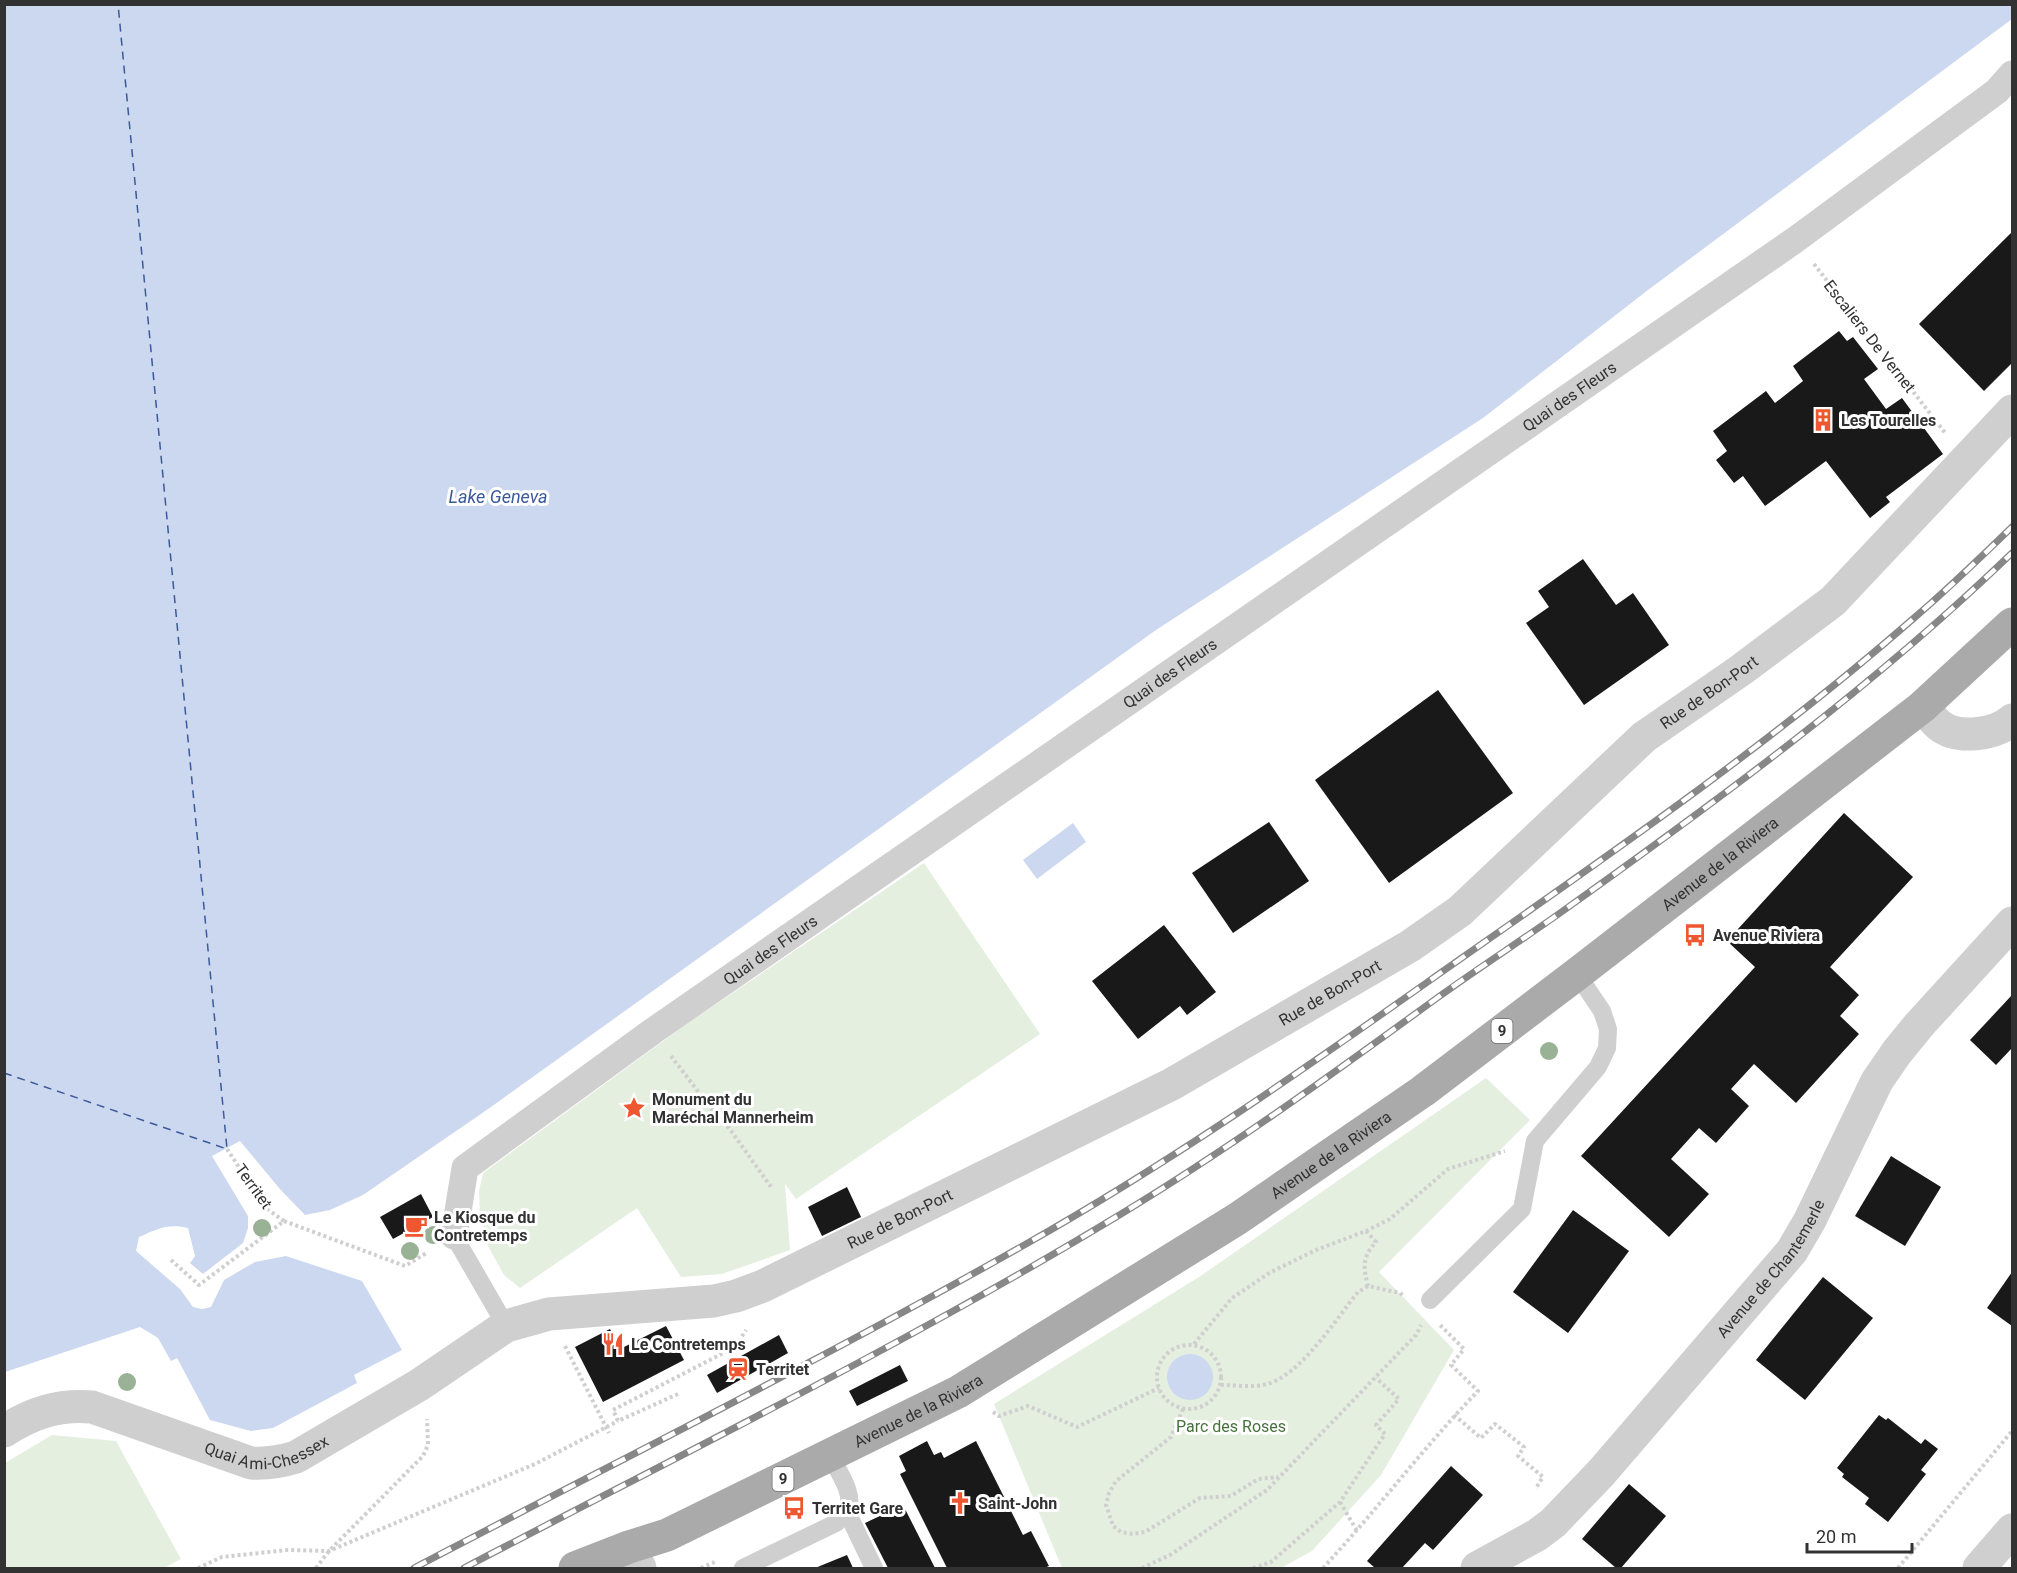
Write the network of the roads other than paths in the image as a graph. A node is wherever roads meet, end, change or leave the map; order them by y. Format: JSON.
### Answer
{"nodes":[{"id":1,"x":2013,"y":74,"type":"edge"},
{"id":2,"x":2013,"y":411,"type":"edge"},
{"id":3,"x":2013,"y":624,"type":"edge"},
{"id":4,"x":1922,"y":707,"type":"junction"},
{"id":5,"x":2013,"y":720,"type":"edge"},
{"id":6,"x":2013,"y":923,"type":"edge"},
{"id":7,"x":1577,"y":974,"type":"junction"},
{"id":8,"x":454,"y":1236,"type":"joint"},
{"id":9,"x":1428,"y":1308,"type":"road end"},
{"id":10,"x":506,"y":1326,"type":"junction"},
{"id":11,"x":4,"y":1431,"type":"edge"},
{"id":12,"x":830,"y":1456,"type":"junction"},
{"id":13,"x":847,"y":1512,"type":"junction"},
{"id":14,"x":2013,"y":1530,"type":"edge"},
{"id":15,"x":634,"y":1558,"type":"edge"},
{"id":16,"x":575,"y":1569,"type":"edge"},
{"id":17,"x":743,"y":1569,"type":"edge"},
{"id":18,"x":874,"y":1569,"type":"edge"},
{"id":19,"x":1477,"y":1569,"type":"edge"},
{"id":20,"x":1978,"y":1569,"type":"edge"}],
"edges":[{"from":1,"to":8,"type":"street","name":"Quai des Fleurs"},
{"from":2,"to":10,"type":"street","name":"Rue de Bon-Port"},
{"from":3,"to":4,"type":"main road","name":"Avenue de la Riviera","number":"9"},
{"from":4,"to":5,"type":"street"},
{"from":4,"to":7,"type":"main road","name":"Avenue de la Riviera","number":"9"},
{"from":6,"to":19,"type":"street","name":"Avenue de Chantemerle"},
{"from":7,"to":9,"type":"lane"},
{"from":7,"to":12,"type":"main road","name":"Avenue de la Riviera","number":"9"},
{"from":8,"to":10,"type":"lane"},
{"from":10,"to":11,"type":"street","name":"Quai Ami-Chessex"},
{"from":12,"to":13,"type":"lane"},
{"from":12,"to":15,"type":"main road","name":"Avenue de la Riviera","number":"9"},
{"from":13,"to":17,"type":"lane"},
{"from":13,"to":18,"type":"lane"},
{"from":14,"to":20,"type":"street"},
{"from":15,"to":16,"type":"main road","name":"Avenue de la Riviera","number":"9"}]}
